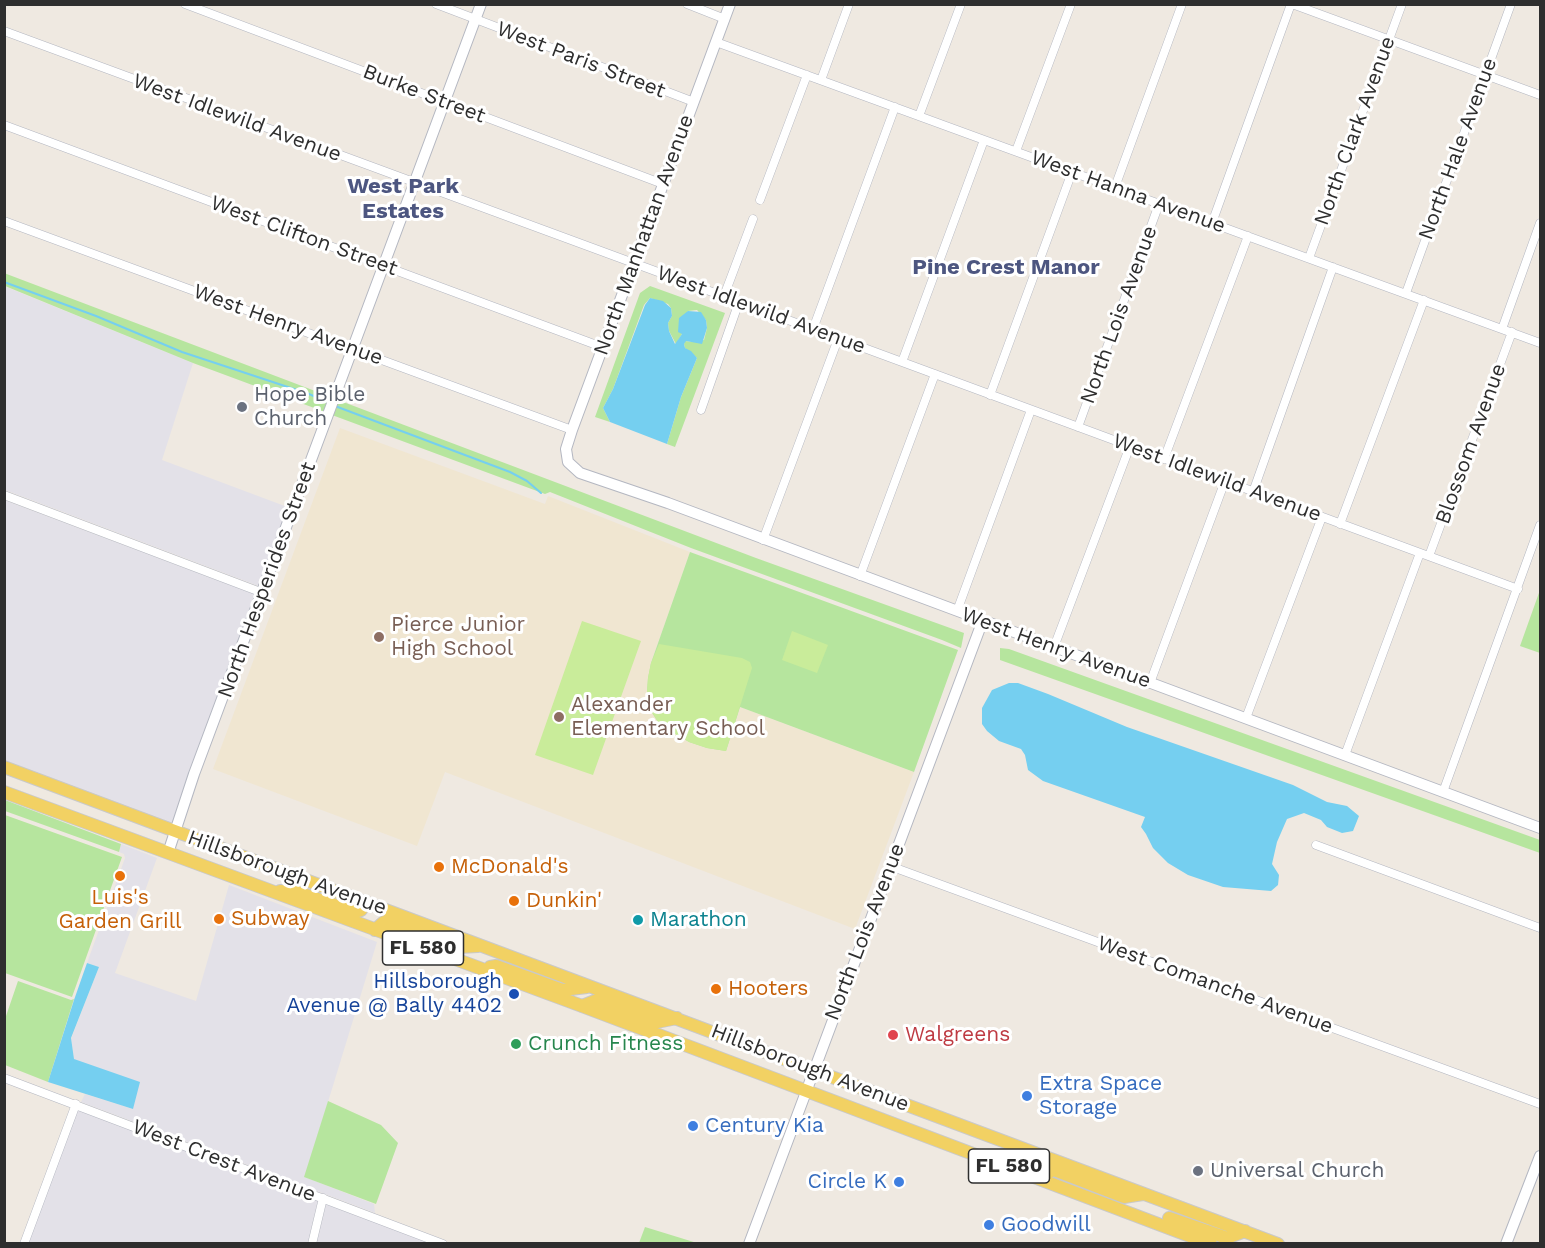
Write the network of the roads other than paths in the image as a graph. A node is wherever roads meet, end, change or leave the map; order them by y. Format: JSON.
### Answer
{"nodes":[{"id":1,"x":185,"y":4,"type":"edge"},
{"id":2,"x":436,"y":4,"type":"edge"},
{"id":3,"x":481,"y":4,"type":"edge"},
{"id":4,"x":687,"y":4,"type":"edge"},
{"id":5,"x":730,"y":4,"type":"edge"},
{"id":6,"x":849,"y":4,"type":"edge"},
{"id":7,"x":961,"y":4,"type":"edge"},
{"id":8,"x":1071,"y":4,"type":"edge"},
{"id":9,"x":1182,"y":4,"type":"edge"},
{"id":10,"x":1292,"y":4,"type":"edge"},
{"id":11,"x":1402,"y":4,"type":"edge"},
{"id":12,"x":1511,"y":4,"type":"edge"},
{"id":13,"x":725,"y":19,"type":"junction"},
{"id":14,"x":476,"y":20,"type":"junction"},
{"id":15,"x":4,"y":31,"type":"edge"},
{"id":16,"x":1389,"y":40,"type":"junction"},
{"id":17,"x":716,"y":42,"type":"junction"},
{"id":18,"x":807,"y":75,"type":"junction"},
{"id":19,"x":1485,"y":75,"type":"junction"},
{"id":20,"x":821,"y":80,"type":"junction"},
{"id":21,"x":1540,"y":95,"type":"edge"},
{"id":22,"x":445,"y":101,"type":"junction"},
{"id":23,"x":693,"y":102,"type":"junction"},
{"id":24,"x":895,"y":107,"type":"junction"},
{"id":25,"x":919,"y":116,"type":"junction"},
{"id":26,"x":4,"y":125,"type":"edge"},
{"id":27,"x":984,"y":140,"type":"junction"},
{"id":28,"x":1016,"y":151,"type":"junction"},
{"id":29,"x":1072,"y":172,"type":"junction"},
{"id":30,"x":415,"y":184,"type":"junction"},
{"id":31,"x":663,"y":184,"type":"junction"},
{"id":32,"x":1115,"y":187,"type":"junction"},
{"id":33,"x":760,"y":200,"type":"dead end"},
{"id":34,"x":1159,"y":204,"type":"junction"},
{"id":35,"x":753,"y":219,"type":"dead end"},
{"id":36,"x":4,"y":221,"type":"edge"},
{"id":37,"x":1212,"y":223,"type":"junction"},
{"id":38,"x":1540,"y":223,"type":"edge"},
{"id":39,"x":1248,"y":236,"type":"junction"},
{"id":40,"x":1309,"y":258,"type":"junction"},
{"id":41,"x":634,"y":263,"type":"junction"},
{"id":42,"x":384,"y":265,"type":"junction"},
{"id":43,"x":1333,"y":267,"type":"junction"},
{"id":44,"x":1406,"y":294,"type":"junction"},
{"id":45,"x":724,"y":296,"type":"junction"},
{"id":46,"x":1424,"y":300,"type":"junction"},
{"id":47,"x":739,"y":302,"type":"junction"},
{"id":48,"x":1502,"y":328,"type":"junction"},
{"id":49,"x":813,"y":329,"type":"junction"},
{"id":50,"x":1512,"y":332,"type":"junction"},
{"id":51,"x":838,"y":339,"type":"junction"},
{"id":52,"x":1540,"y":343,"type":"edge"},
{"id":53,"x":602,"y":347,"type":"junction"},
{"id":54,"x":353,"y":348,"type":"junction"},
{"id":55,"x":902,"y":362,"type":"junction"},
{"id":56,"x":935,"y":374,"type":"junction"},
{"id":57,"x":990,"y":394,"type":"junction"},
{"id":58,"x":701,"y":410,"type":"dead end"},
{"id":59,"x":1032,"y":410,"type":"junction"},
{"id":60,"x":1078,"y":427,"type":"junction"},
{"id":61,"x":572,"y":430,"type":"junction"},
{"id":62,"x":1130,"y":446,"type":"junction"},
{"id":63,"x":1164,"y":459,"type":"junction"},
{"id":64,"x":572,"y":466,"type":"joint"},
{"id":65,"x":1225,"y":481,"type":"junction"},
{"id":66,"x":1253,"y":492,"type":"junction"},
{"id":67,"x":4,"y":495,"type":"edge"},
{"id":68,"x":1322,"y":517,"type":"junction"},
{"id":69,"x":1340,"y":524,"type":"junction"},
{"id":70,"x":1540,"y":525,"type":"edge"},
{"id":71,"x":763,"y":540,"type":"junction"},
{"id":72,"x":1420,"y":553,"type":"junction"},
{"id":73,"x":1429,"y":556,"type":"junction"},
{"id":74,"x":860,"y":576,"type":"junction"},
{"id":75,"x":1518,"y":589,"type":"junction"},
{"id":76,"x":263,"y":593,"type":"junction"},
{"id":77,"x":957,"y":611,"type":"junction"},
{"id":78,"x":983,"y":620,"type":"junction"},
{"id":79,"x":1054,"y":647,"type":"junction"},
{"id":80,"x":1150,"y":683,"type":"junction"},
{"id":81,"x":1246,"y":718,"type":"junction"},
{"id":82,"x":1345,"y":755,"type":"junction"},
{"id":83,"x":4,"y":767,"type":"edge"},
{"id":84,"x":4,"y":792,"type":"edge"},
{"id":85,"x":1443,"y":792,"type":"junction"},
{"id":86,"x":1540,"y":828,"type":"edge"},
{"id":87,"x":175,"y":831,"type":"junction"},
{"id":88,"x":1316,"y":845,"type":"dead end"},
{"id":89,"x":168,"y":853,"type":"junction"},
{"id":90,"x":890,"y":866,"type":"junction"},
{"id":91,"x":270,"y":891,"type":"junction"},
{"id":92,"x":366,"y":902,"type":"junction"},
{"id":93,"x":1540,"y":927,"type":"edge"},
{"id":94,"x":375,"y":930,"type":"junction"},
{"id":95,"x":482,"y":946,"type":"junction"},
{"id":96,"x":483,"y":969,"type":"junction"},
{"id":97,"x":591,"y":986,"type":"junction"},
{"id":98,"x":582,"y":1006,"type":"junction"},
{"id":99,"x":678,"y":1018,"type":"junction"},
{"id":100,"x":814,"y":1069,"type":"junction"},
{"id":101,"x":4,"y":1078,"type":"edge"},
{"id":102,"x":806,"y":1090,"type":"junction"},
{"id":103,"x":75,"y":1104,"type":"junction"},
{"id":104,"x":1540,"y":1104,"type":"edge"},
{"id":105,"x":1540,"y":1156,"type":"edge"},
{"id":106,"x":1037,"y":1177,"type":"junction"},
{"id":107,"x":1144,"y":1193,"type":"junction"},
{"id":108,"x":323,"y":1198,"type":"junction"},
{"id":109,"x":1121,"y":1209,"type":"junction"},
{"id":110,"x":1245,"y":1231,"type":"junction"},
{"id":111,"x":24,"y":1244,"type":"edge"},
{"id":112,"x":312,"y":1244,"type":"edge"},
{"id":113,"x":443,"y":1244,"type":"edge"},
{"id":114,"x":749,"y":1244,"type":"edge"},
{"id":115,"x":1211,"y":1244,"type":"edge"},
{"id":116,"x":1278,"y":1244,"type":"edge"},
{"id":117,"x":1506,"y":1244,"type":"edge"}],
"edges":[{"from":1,"to":22,"type":"street","name":"Burke Street"},
{"from":2,"to":14,"type":"street","name":"West Paris Street"},
{"from":3,"to":14,"type":"street","name":"North Hesperides Street"},
{"from":4,"to":13,"type":"street"},
{"from":5,"to":13,"type":"street","name":"North Manhattan Avenue"},
{"from":6,"to":20,"type":"street"},
{"from":7,"to":25,"type":"street"},
{"from":8,"to":28,"type":"street"},
{"from":9,"to":32,"type":"street"},
{"from":10,"to":16,"type":"street"},
{"from":10,"to":37,"type":"street"},
{"from":11,"to":16,"type":"street","name":"North Clark Avenue"},
{"from":12,"to":19,"type":"street","name":"North Hale Avenue"},
{"from":13,"to":17,"type":"street","name":"North Manhattan Avenue"},
{"from":14,"to":22,"type":"street","name":"North Hesperides Street"},
{"from":14,"to":23,"type":"street","name":"West Paris Street"},
{"from":15,"to":30,"type":"street","name":"West Idlewild Avenue"},
{"from":16,"to":19,"type":"street"},
{"from":16,"to":40,"type":"street","name":"North Clark Avenue"},
{"from":17,"to":18,"type":"street","name":"West Hanna Avenue"},
{"from":17,"to":23,"type":"street","name":"North Manhattan Avenue"},
{"from":18,"to":20,"type":"street","name":"West Hanna Avenue"},
{"from":18,"to":33,"type":"street"},
{"from":19,"to":21,"type":"street"},
{"from":19,"to":44,"type":"street","name":"North Hale Avenue"},
{"from":20,"to":24,"type":"street","name":"West Hanna Avenue"},
{"from":22,"to":30,"type":"street","name":"North Hesperides Street"},
{"from":22,"to":31,"type":"street","name":"Burke Street"},
{"from":23,"to":31,"type":"street","name":"North Manhattan Avenue"},
{"from":24,"to":25,"type":"street","name":"West Hanna Avenue"},
{"from":24,"to":49,"type":"street"},
{"from":25,"to":27,"type":"street","name":"West Hanna Avenue"},
{"from":26,"to":42,"type":"street","name":"West Clifton Street"},
{"from":27,"to":28,"type":"street","name":"West Hanna Avenue"},
{"from":27,"to":55,"type":"street"},
{"from":28,"to":29,"type":"street","name":"West Hanna Avenue"},
{"from":29,"to":32,"type":"street","name":"West Hanna Avenue"},
{"from":29,"to":57,"type":"street"},
{"from":30,"to":41,"type":"street","name":"West Idlewild Avenue"},
{"from":30,"to":42,"type":"street","name":"North Hesperides Street"},
{"from":31,"to":41,"type":"street","name":"North Manhattan Avenue"},
{"from":32,"to":34,"type":"street","name":"West Hanna Avenue"},
{"from":34,"to":37,"type":"street","name":"West Hanna Avenue"},
{"from":34,"to":60,"type":"street","name":"North Lois Avenue"},
{"from":35,"to":45,"type":"street"},
{"from":36,"to":54,"type":"street","name":"West Henry Avenue"},
{"from":37,"to":39,"type":"street","name":"West Hanna Avenue"},
{"from":38,"to":48,"type":"street"},
{"from":39,"to":40,"type":"street","name":"West Hanna Avenue"},
{"from":39,"to":63,"type":"street"},
{"from":40,"to":43,"type":"street","name":"West Hanna Avenue"},
{"from":41,"to":45,"type":"street","name":"West Idlewild Avenue"},
{"from":41,"to":53,"type":"street","name":"North Manhattan Avenue"},
{"from":42,"to":53,"type":"street","name":"West Clifton Street"},
{"from":42,"to":54,"type":"street","name":"North Hesperides Street"},
{"from":43,"to":44,"type":"street","name":"West Hanna Avenue"},
{"from":43,"to":66,"type":"street"},
{"from":44,"to":46,"type":"street","name":"West Hanna Avenue"},
{"from":45,"to":47,"type":"street","name":"West Idlewild Avenue"},
{"from":46,"to":48,"type":"street","name":"West Hanna Avenue"},
{"from":46,"to":69,"type":"street"},
{"from":47,"to":49,"type":"street","name":"West Idlewild Avenue"},
{"from":47,"to":58,"type":"street"},
{"from":48,"to":50,"type":"street","name":"West Hanna Avenue"},
{"from":49,"to":51,"type":"street","name":"West Idlewild Avenue"},
{"from":50,"to":52,"type":"street","name":"West Hanna Avenue"},
{"from":50,"to":73,"type":"street","name":"Blossom Avenue"},
{"from":51,"to":55,"type":"street","name":"West Idlewild Avenue"},
{"from":51,"to":71,"type":"street"},
{"from":53,"to":61,"type":"street","name":"North Manhattan Avenue"},
{"from":54,"to":61,"type":"street","name":"West Henry Avenue"},
{"from":54,"to":76,"type":"street","name":"North Hesperides Street"},
{"from":55,"to":56,"type":"street","name":"West Idlewild Avenue"},
{"from":56,"to":57,"type":"street","name":"West Idlewild Avenue"},
{"from":56,"to":74,"type":"street"},
{"from":57,"to":59,"type":"street","name":"West Idlewild Avenue"},
{"from":59,"to":60,"type":"street","name":"West Idlewild Avenue"},
{"from":59,"to":77,"type":"street"},
{"from":60,"to":62,"type":"street","name":"West Idlewild Avenue"},
{"from":61,"to":64,"type":"street","name":"North Manhattan Avenue"},
{"from":62,"to":63,"type":"street","name":"West Idlewild Avenue"},
{"from":62,"to":79,"type":"street"},
{"from":63,"to":65,"type":"street","name":"West Idlewild Avenue"},
{"from":64,"to":71,"type":"street","name":"West Henry Avenue"},
{"from":65,"to":66,"type":"street","name":"West Idlewild Avenue"},
{"from":65,"to":80,"type":"street"},
{"from":66,"to":68,"type":"street","name":"West Idlewild Avenue"},
{"from":67,"to":76,"type":"street"},
{"from":68,"to":69,"type":"street","name":"West Idlewild Avenue"},
{"from":68,"to":81,"type":"street"},
{"from":69,"to":72,"type":"street","name":"West Idlewild Avenue"},
{"from":70,"to":75,"type":"street"},
{"from":71,"to":74,"type":"street","name":"West Henry Avenue"},
{"from":72,"to":73,"type":"street","name":"West Idlewild Avenue"},
{"from":72,"to":82,"type":"street"},
{"from":73,"to":75,"type":"street","name":"West Idlewild Avenue"},
{"from":74,"to":77,"type":"street","name":"West Henry Avenue"},
{"from":75,"to":85,"type":"street"},
{"from":76,"to":87,"type":"street","name":"North Hesperides Street"},
{"from":77,"to":78,"type":"street","name":"West Henry Avenue"},
{"from":78,"to":79,"type":"street","name":"West Henry Avenue"},
{"from":78,"to":90,"type":"street","name":"North Lois Avenue"},
{"from":79,"to":80,"type":"street","name":"West Henry Avenue"},
{"from":80,"to":81,"type":"street","name":"West Henry Avenue"},
{"from":81,"to":82,"type":"street","name":"West Henry Avenue"},
{"from":82,"to":85,"type":"street","name":"West Henry Avenue"},
{"from":83,"to":87,"type":"main road","name":"Hillsborough Avenue","number":"FL 580"},
{"from":84,"to":89,"type":"main road","name":"Hillsborough Avenue","number":"FL 580"},
{"from":85,"to":86,"type":"street","name":"West Henry Avenue"},
{"from":87,"to":89,"type":"street","name":"North Hesperides Street"},
{"from":87,"to":92,"type":"main road","name":"Hillsborough Avenue","number":"FL 580"},
{"from":88,"to":93,"type":"street"},
{"from":89,"to":91,"type":"main road","number":"FL 580"},
{"from":90,"to":100,"type":"street","name":"North Lois Avenue"},
{"from":90,"to":104,"type":"street","name":"West Comanche Avenue"},
{"from":91,"to":92,"type":"main road"},
{"from":91,"to":94,"type":"main road","number":"FL 580"},
{"from":92,"to":95,"type":"main road","name":"Hillsborough Avenue","number":"FL 580"},
{"from":94,"to":95,"type":"main road"},
{"from":94,"to":96,"type":"main road","number":"FL 580"},
{"from":95,"to":97,"type":"main road","name":"Hillsborough Avenue","number":"FL 580"},
{"from":96,"to":97,"type":"main road"},
{"from":96,"to":98,"type":"main road","number":"FL 580"},
{"from":97,"to":99,"type":"main road","name":"Hillsborough Avenue","number":"FL 580"},
{"from":98,"to":99,"type":"main road"},
{"from":98,"to":102,"type":"main road","number":"FL 580"},
{"from":99,"to":100,"type":"main road","name":"Hillsborough Avenue","number":"FL 580"},
{"from":100,"to":102,"type":"street","name":"North Lois Avenue"},
{"from":100,"to":107,"type":"main road","name":"Hillsborough Avenue","number":"FL 580"},
{"from":101,"to":103,"type":"street","name":"West Crest Avenue"},
{"from":102,"to":106,"type":"main road","number":"FL 580"},
{"from":102,"to":114,"type":"street","name":"North Lois Avenue"},
{"from":103,"to":108,"type":"street","name":"West Crest Avenue"},
{"from":103,"to":111,"type":"street"},
{"from":105,"to":117,"type":"street"},
{"from":106,"to":107,"type":"main road"},
{"from":106,"to":109,"type":"main road","number":"FL 580"},
{"from":107,"to":110,"type":"main road","name":"Hillsborough Avenue","number":"FL 580"},
{"from":108,"to":112,"type":"street"},
{"from":108,"to":113,"type":"street","name":"West Crest Avenue"},
{"from":109,"to":110,"type":"main road"},
{"from":109,"to":115,"type":"main road","number":"FL 580"},
{"from":110,"to":116,"type":"main road","name":"Hillsborough Avenue","number":"FL 580"}]}
